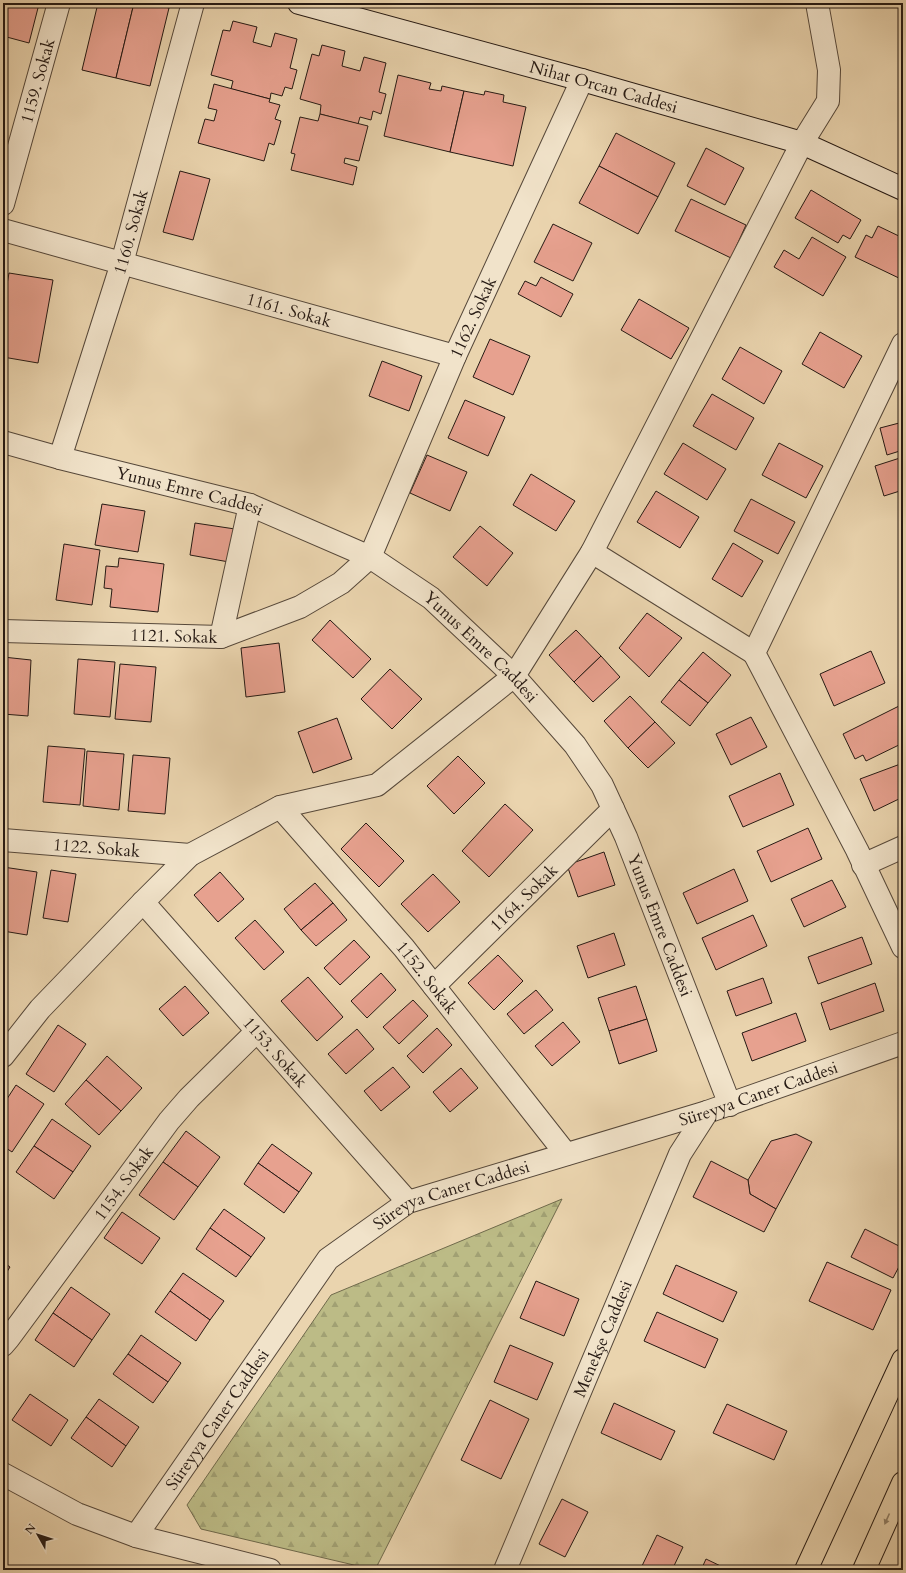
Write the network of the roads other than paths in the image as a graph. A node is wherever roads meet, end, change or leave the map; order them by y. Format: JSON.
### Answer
{"nodes":[{"id":1,"x":60,"y":3,"type":"edge"},
{"id":2,"x":193,"y":3,"type":"edge"},
{"id":3,"x":299,"y":3,"type":"edge"},
{"id":4,"x":817,"y":3,"type":"edge"},
{"id":5,"x":582,"y":80,"type":"junction"},
{"id":6,"x":802,"y":143,"type":"junction"},
{"id":7,"x":903,"y":189,"type":"edge"},
{"id":8,"x":3,"y":204,"type":"edge"},
{"id":9,"x":3,"y":230,"type":"edge"},
{"id":10,"x":122,"y":263,"type":"junction"},
{"id":11,"x":902,"y":352,"type":"edge"},
{"id":12,"x":455,"y":356,"type":"junction"},
{"id":13,"x":3,"y":442,"type":"edge"},
{"id":14,"x":60,"y":458,"type":"junction"},
{"id":15,"x":250,"y":505,"type":"junction"},
{"id":16,"x":592,"y":552,"type":"junction"},
{"id":17,"x":370,"y":557,"type":"junction"},
{"id":18,"x":3,"y":631,"type":"edge"},
{"id":19,"x":221,"y":637,"type":"junction"},
{"id":20,"x":754,"y":652,"type":"junction"},
{"id":21,"x":514,"y":676,"type":"junction"},
{"id":22,"x":280,"y":807,"type":"junction"},
{"id":23,"x":613,"y":809,"type":"junction"},
{"id":24,"x":3,"y":840,"type":"edge"},
{"id":25,"x":903,"y":847,"type":"edge"},
{"id":26,"x":190,"y":856,"type":"junction"},
{"id":27,"x":863,"y":865,"type":"junction"},
{"id":28,"x":143,"y":902,"type":"junction"},
{"id":29,"x":903,"y":947,"type":"edge"},
{"id":30,"x":434,"y":986,"type":"junction"},
{"id":31,"x":256,"y":1032,"type":"junction"},
{"id":32,"x":903,"y":1043,"type":"edge"},
{"id":33,"x":3,"y":1056,"type":"edge"},
{"id":34,"x":730,"y":1105,"type":"junction"},
{"id":35,"x":708,"y":1112,"type":"junction"},
{"id":36,"x":566,"y":1154,"type":"junction"},
{"id":37,"x":408,"y":1202,"type":"junction"},
{"id":38,"x":3,"y":1345,"type":"edge"},
{"id":39,"x":903,"y":1360,"type":"edge"},
{"id":40,"x":3,"y":1474,"type":"edge"},
{"id":41,"x":903,"y":1483,"type":"edge"},
{"id":42,"x":136,"y":1536,"type":"junction"},
{"id":43,"x":268,"y":1570,"type":"edge"},
{"id":44,"x":505,"y":1570,"type":"edge"},
{"id":45,"x":806,"y":1570,"type":"edge"},
{"id":46,"x":864,"y":1570,"type":"edge"}],
"edges":[{"from":1,"to":8,"type":"street","name":"1159. Sokak"},
{"from":2,"to":10,"type":"street","name":"1160. Sokak"},
{"from":3,"to":5,"type":"street","name":"Nihat Orcan Caddesi"},
{"from":4,"to":6,"type":"street"},
{"from":5,"to":6,"type":"street","name":"Nihat Orcan Caddesi"},
{"from":5,"to":12,"type":"street","name":"1162. Sokak"},
{"from":6,"to":7,"type":"street","name":"Nihat Orcan Caddesi"},
{"from":6,"to":16,"type":"street"},
{"from":9,"to":10,"type":"street","name":"1161. Sokak"},
{"from":10,"to":12,"type":"street","name":"1161. Sokak"},
{"from":10,"to":14,"type":"street","name":"1160. Sokak"},
{"from":11,"to":20,"type":"street"},
{"from":12,"to":17,"type":"street","name":"1162. Sokak"},
{"from":13,"to":14,"type":"street","name":"Yunus Emre Caddesi"},
{"from":14,"to":15,"type":"street","name":"Yunus Emre Caddesi"},
{"from":15,"to":17,"type":"street","name":"Yunus Emre Caddesi"},
{"from":15,"to":19,"type":"street"},
{"from":16,"to":20,"type":"street"},
{"from":16,"to":21,"type":"street"},
{"from":17,"to":19,"type":"street","name":"1121. Sokak"},
{"from":17,"to":21,"type":"street","name":"Yunus Emre Caddesi"},
{"from":18,"to":19,"type":"street","name":"1121. Sokak"},
{"from":20,"to":27,"type":"street"},
{"from":21,"to":22,"type":"street"},
{"from":21,"to":23,"type":"street","name":"Yunus Emre Caddesi"},
{"from":22,"to":26,"type":"street"},
{"from":22,"to":30,"type":"street","name":"1152. Sokak"},
{"from":23,"to":30,"type":"street","name":"1164. Sokak"},
{"from":23,"to":34,"type":"street","name":"Yunus Emre Caddesi"},
{"from":24,"to":26,"type":"street","name":"1122. Sokak"},
{"from":25,"to":27,"type":"street"},
{"from":26,"to":28,"type":"street"},
{"from":27,"to":29,"type":"street"},
{"from":28,"to":31,"type":"street","name":"1153. Sokak"},
{"from":28,"to":33,"type":"street"},
{"from":30,"to":36,"type":"street","name":"1152. Sokak"},
{"from":31,"to":37,"type":"street","name":"1153. Sokak"},
{"from":31,"to":38,"type":"street","name":"1154. Sokak"},
{"from":32,"to":34,"type":"street","name":"Süreyya Caner Caddesi"},
{"from":34,"to":35,"type":"street","name":"Süreyya Caner Caddesi"},
{"from":35,"to":36,"type":"street","name":"Süreyya Caner Caddesi"},
{"from":35,"to":44,"type":"street","name":"Menekşe Caddesi"},
{"from":36,"to":37,"type":"street","name":"Süreyya Caner Caddesi"},
{"from":37,"to":42,"type":"street","name":"Süreyya Caner Caddesi"},
{"from":39,"to":45,"type":"main road"},
{"from":40,"to":42,"type":"street"},
{"from":41,"to":46,"type":"main road","one_way":true},
{"from":42,"to":43,"type":"street"}]}
